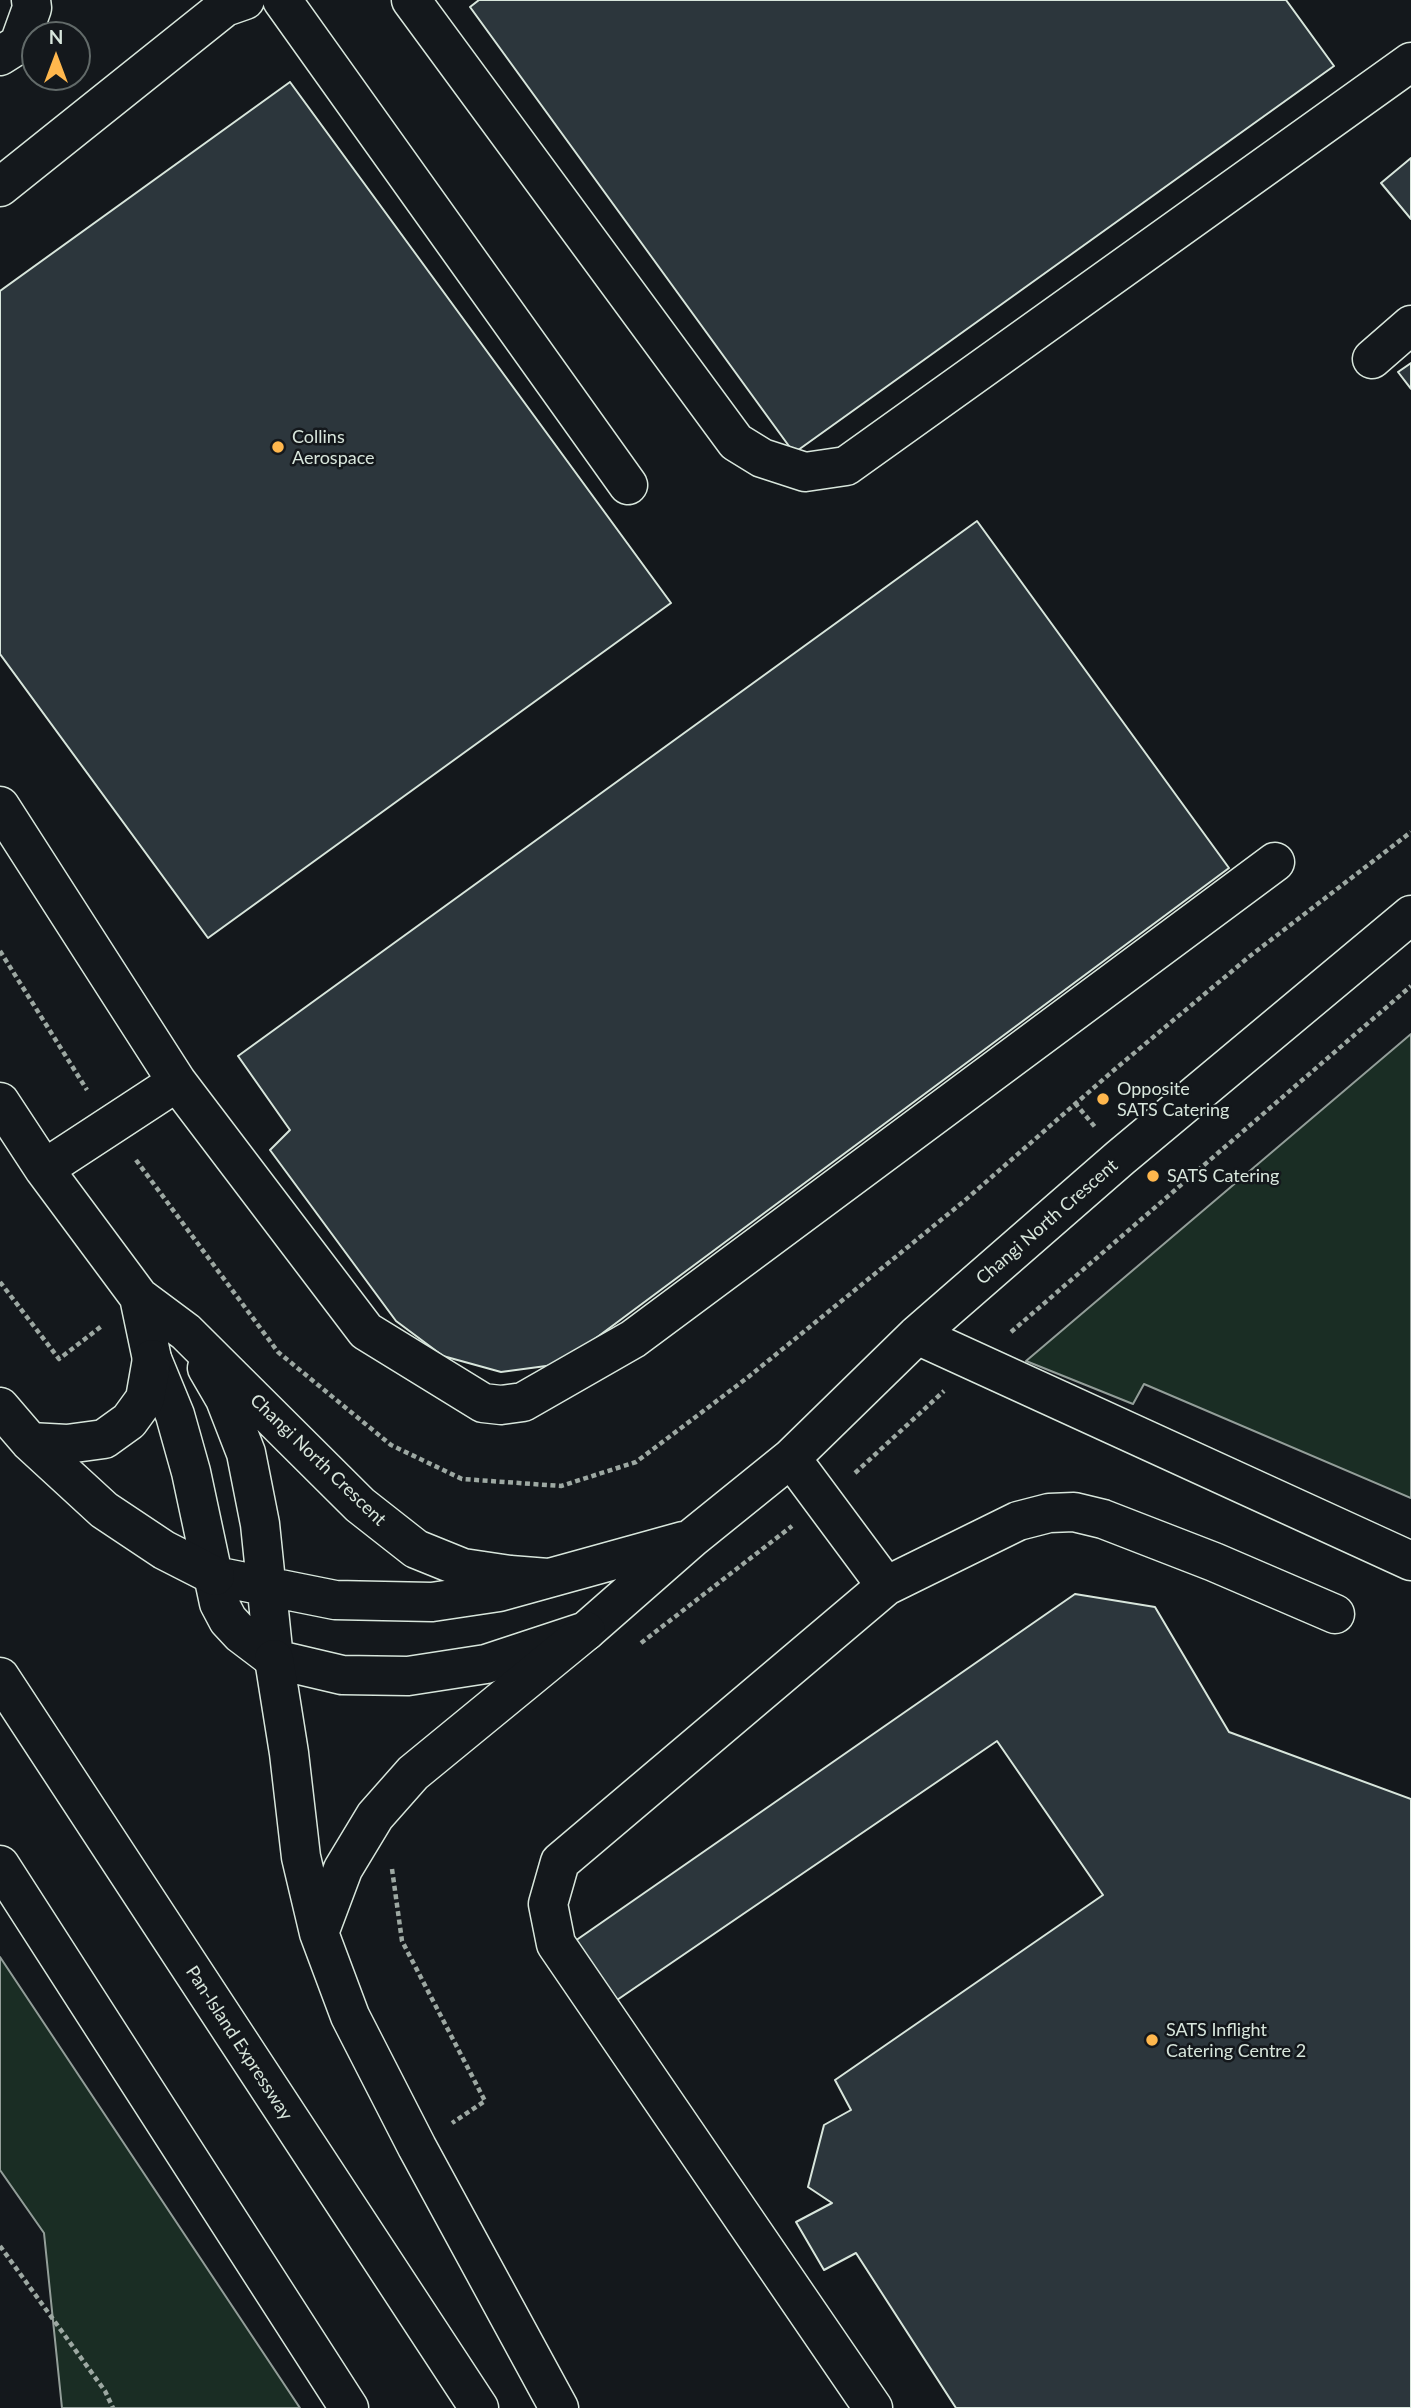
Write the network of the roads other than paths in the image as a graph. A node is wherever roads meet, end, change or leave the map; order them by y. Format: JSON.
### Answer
{"nodes":[{"id":1,"x":31,"y":0,"type":"edge"},
{"id":2,"x":245,"y":0,"type":"edge"},
{"id":3,"x":282,"y":0,"type":"edge"},
{"id":4,"x":411,"y":0,"type":"edge"},
{"id":5,"x":0,"y":56,"type":"edge"},
{"id":6,"x":1411,"y":62,"type":"edge"},
{"id":7,"x":0,"y":187,"type":"edge"},
{"id":8,"x":1411,"y":325,"type":"edge"},
{"id":9,"x":1372,"y":359,"type":"dead end"},
{"id":10,"x":628,"y":485,"type":"dead end"},
{"id":11,"x":0,"y":806,"type":"edge"},
{"id":12,"x":1275,"y":862,"type":"dead end"},
{"id":13,"x":1411,"y":915,"type":"edge"},
{"id":14,"x":177,"y":1082,"type":"junction"},
{"id":15,"x":0,"y":1102,"type":"edge"},
{"id":16,"x":44,"y":1169,"type":"junction"},
{"id":17,"x":139,"y":1297,"type":"junction"},
{"id":18,"x":186,"y":1332,"type":"junction"},
{"id":19,"x":916,"y":1335,"type":"junction"},
{"id":20,"x":152,"y":1359,"type":"junction"},
{"id":21,"x":0,"y":1407,"type":"edge"},
{"id":22,"x":30,"y":1441,"type":"junction"},
{"id":23,"x":791,"y":1458,"type":"junction"},
{"id":24,"x":692,"y":1538,"type":"junction"},
{"id":25,"x":1411,"y":1561,"type":"edge"},
{"id":26,"x":215,"y":1576,"type":"junction"},
{"id":27,"x":548,"y":1578,"type":"junction"},
{"id":28,"x":266,"y":1586,"type":"junction"},
{"id":29,"x":886,"y":1586,"type":"junction"},
{"id":30,"x":1335,"y":1614,"type":"dead end"},
{"id":31,"x":586,"y":1632,"type":"junction"},
{"id":32,"x":274,"y":1659,"type":"junction"},
{"id":33,"x":0,"y":1677,"type":"edge"},
{"id":34,"x":0,"y":1865,"type":"edge"},
{"id":35,"x":319,"y":1933,"type":"junction"},
{"id":36,"x":349,"y":2408,"type":"edge"},
{"id":37,"x":479,"y":2408,"type":"edge"},
{"id":38,"x":559,"y":2408,"type":"edge"},
{"id":39,"x":873,"y":2408,"type":"edge"}],
"edges":[{"from":1,"to":5,"type":"main road"},
{"from":2,"to":7,"type":"main road"},
{"from":3,"to":10,"type":"main road"},
{"from":4,"to":6,"type":"main road"},
{"from":8,"to":9,"type":"main road"},
{"from":11,"to":14,"type":"main road"},
{"from":12,"to":14,"type":"main road"},
{"from":13,"to":19,"type":"main road","name":"Changi North Crescent"},
{"from":14,"to":16,"type":"main road"},
{"from":15,"to":16,"type":"main road","name":"Changi North Crescent"},
{"from":16,"to":17,"type":"main road","name":"Changi North Crescent"},
{"from":17,"to":18,"type":"main road","name":"Changi North Crescent"},
{"from":17,"to":20,"type":"main road","name":"Changi North Crescent"},
{"from":18,"to":27,"type":"main road","name":"Changi North Crescent"},
{"from":18,"to":28,"type":"main road","name":"Changi North Crescent"},
{"from":19,"to":23,"type":"main road","name":"Changi North Crescent"},
{"from":19,"to":25,"type":"main road"},
{"from":20,"to":22,"type":"main road"},
{"from":20,"to":26,"type":"main road","name":"Changi North Crescent"},
{"from":21,"to":22,"type":"main road"},
{"from":22,"to":26,"type":"main road"},
{"from":23,"to":24,"type":"main road","name":"Changi North Crescent"},
{"from":23,"to":29,"type":"main road"},
{"from":24,"to":27,"type":"main road","name":"Changi North Crescent"},
{"from":24,"to":31,"type":"main road","name":"Changi North Crescent"},
{"from":26,"to":28,"type":"main road","name":"Changi North Crescent"},
{"from":26,"to":32,"type":"main road","name":"Changi North Crescent"},
{"from":27,"to":28,"type":"main road","name":"Changi North Crescent"},
{"from":28,"to":32,"type":"main road","name":"Changi North Crescent"},
{"from":29,"to":30,"type":"main road"},
{"from":29,"to":39,"type":"main road"},
{"from":31,"to":32,"type":"main road","name":"Changi North Crescent"},
{"from":31,"to":35,"type":"main road"},
{"from":32,"to":35,"type":"main road"},
{"from":33,"to":37,"type":"main road","name":"Pan-Island Expressway"},
{"from":34,"to":36,"type":"main road"},
{"from":35,"to":38,"type":"main road"}]}
